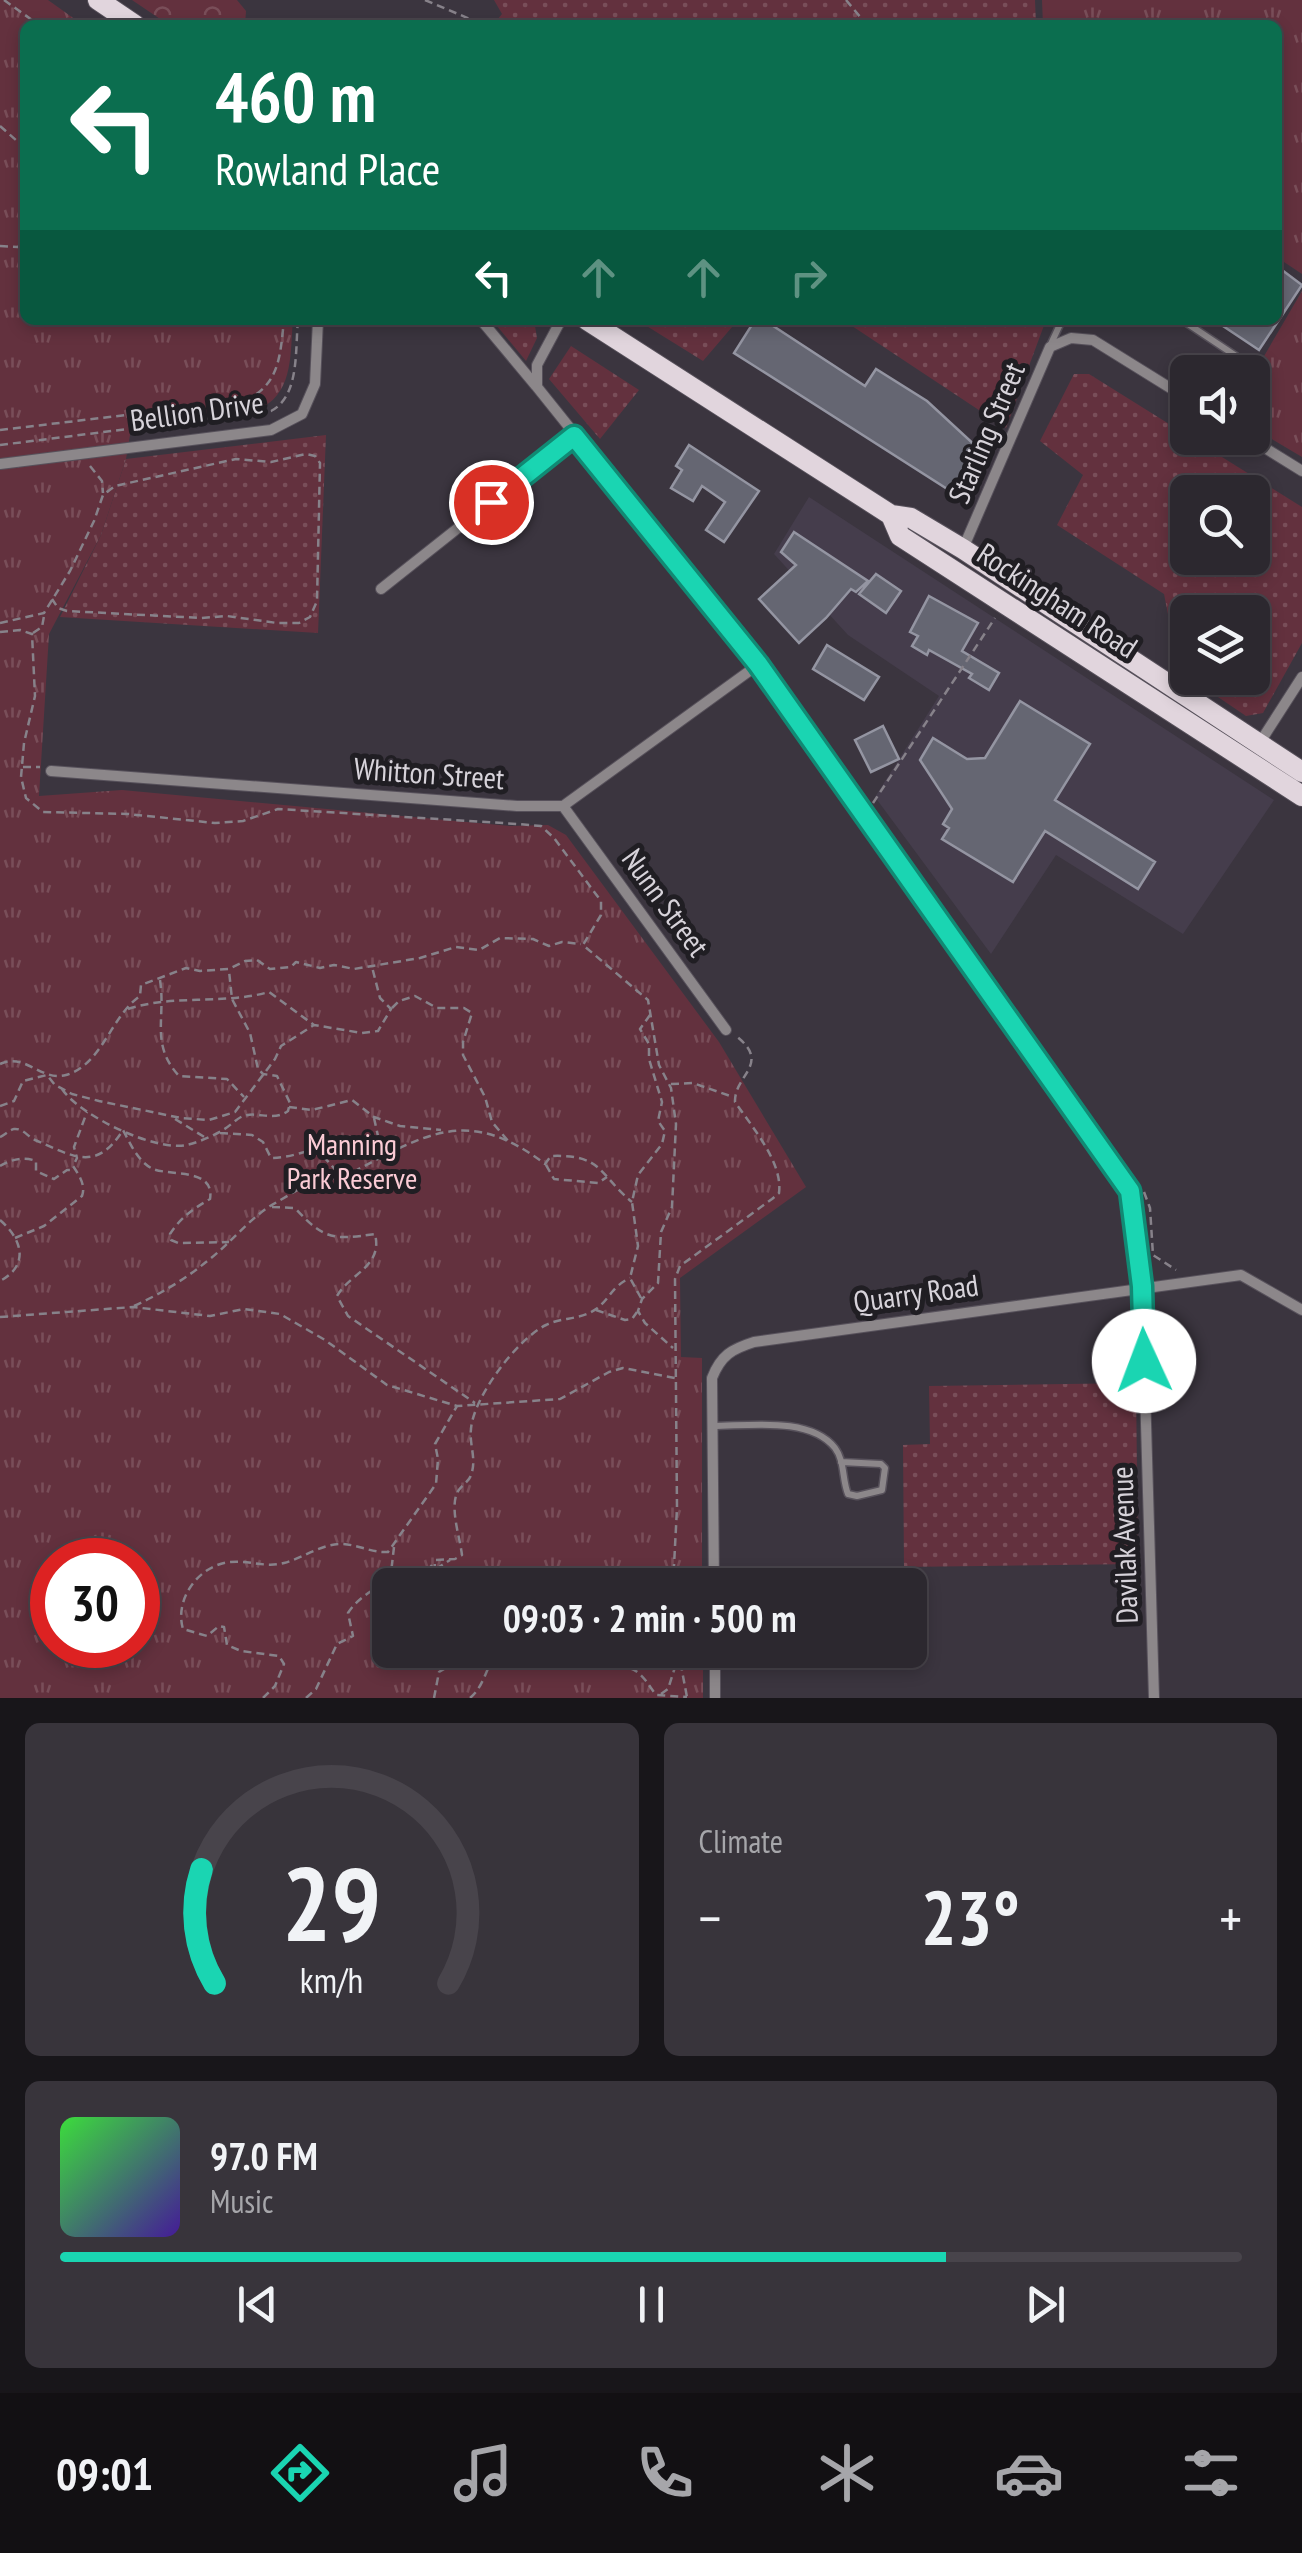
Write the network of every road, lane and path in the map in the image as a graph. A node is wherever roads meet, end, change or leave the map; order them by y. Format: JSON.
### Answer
{"nodes":[{"id":1,"x":4,"y":0,"type":"edge"},
{"id":2,"x":98,"y":0,"type":"edge"},
{"id":3,"x":425,"y":0,"type":"edge"},
{"id":4,"x":846,"y":0,"type":"edge"},
{"id":5,"x":470,"y":19,"type":"dead end"},
{"id":6,"x":32,"y":20,"type":"edge"},
{"id":7,"x":128,"y":20,"type":"edge"},
{"id":8,"x":864,"y":20,"type":"edge"},
{"id":9,"x":0,"y":126,"type":"edge"},
{"id":10,"x":20,"y":144,"type":"edge"},
{"id":11,"x":283,"y":325,"type":"edge"},
{"id":12,"x":297,"y":325,"type":"edge"},
{"id":13,"x":318,"y":325,"type":"edge"},
{"id":14,"x":485,"y":325,"type":"edge"},
{"id":15,"x":558,"y":325,"type":"edge"},
{"id":16,"x":595,"y":325,"type":"edge"},
{"id":17,"x":1060,"y":325,"type":"edge"},
{"id":18,"x":1190,"y":325,"type":"edge"},
{"id":19,"x":1050,"y":347,"type":"junction"},
{"id":20,"x":1234,"y":355,"type":"edge"},
{"id":21,"x":537,"y":387,"type":"junction"},
{"id":22,"x":1170,"y":388,"type":"edge"},
{"id":23,"x":0,"y":430,"type":"edge"},
{"id":24,"x":574,"y":436,"type":"junction"},
{"id":25,"x":0,"y":445,"type":"edge"},
{"id":26,"x":1270,"y":451,"type":"edge"},
{"id":27,"x":88,"y":463,"type":"dead end"},
{"id":28,"x":0,"y":464,"type":"edge"},
{"id":29,"x":1302,"y":471,"type":"edge"},
{"id":30,"x":103,"y":495,"type":"junction"},
{"id":31,"x":891,"y":516,"type":"junction"},
{"id":32,"x":963,"y":549,"type":"junction"},
{"id":33,"x":952,"y":570,"type":"junction"},
{"id":34,"x":381,"y":590,"type":"dead end"},
{"id":35,"x":52,"y":598,"type":"junction"},
{"id":36,"x":999,"y":612,"type":"dead end"},
{"id":37,"x":44,"y":613,"type":"junction"},
{"id":38,"x":0,"y":623,"type":"edge"},
{"id":39,"x":32,"y":634,"type":"dead end"},
{"id":40,"x":758,"y":664,"type":"junction"},
{"id":41,"x":1302,"y":678,"type":"edge"},
{"id":42,"x":1253,"y":752,"type":"junction"},
{"id":43,"x":22,"y":768,"type":"dead end"},
{"id":44,"x":51,"y":771,"type":"joint"},
{"id":45,"x":1302,"y":772,"type":"edge"},
{"id":46,"x":1302,"y":796,"type":"edge"},
{"id":47,"x":872,"y":805,"type":"dead end"},
{"id":48,"x":562,"y":806,"type":"junction"},
{"id":49,"x":602,"y":910,"type":"dead end"},
{"id":50,"x":583,"y":945,"type":"junction"},
{"id":51,"x":372,"y":966,"type":"junction"},
{"id":52,"x":228,"y":969,"type":"junction"},
{"id":53,"x":160,"y":978,"type":"junction"},
{"id":54,"x":232,"y":999,"type":"junction"},
{"id":55,"x":164,"y":1002,"type":"junction"},
{"id":56,"x":391,"y":1009,"type":"junction"},
{"id":57,"x":124,"y":1011,"type":"junction"},
{"id":58,"x":650,"y":1016,"type":"junction"},
{"id":59,"x":314,"y":1026,"type":"junction"},
{"id":60,"x":726,"y":1030,"type":"joint"},
{"id":61,"x":654,"y":1034,"type":"junction"},
{"id":62,"x":649,"y":1044,"type":"junction"},
{"id":63,"x":0,"y":1064,"type":"edge"},
{"id":64,"x":264,"y":1074,"type":"junction"},
{"id":65,"x":47,"y":1076,"type":"junction"},
{"id":66,"x":670,"y":1084,"type":"junction"},
{"id":67,"x":62,"y":1088,"type":"junction"},
{"id":68,"x":244,"y":1097,"type":"junction"},
{"id":69,"x":734,"y":1097,"type":"junction"},
{"id":70,"x":0,"y":1106,"type":"edge"},
{"id":71,"x":289,"y":1108,"type":"junction"},
{"id":72,"x":88,"y":1111,"type":"junction"},
{"id":73,"x":170,"y":1115,"type":"junction"},
{"id":74,"x":374,"y":1116,"type":"junction"},
{"id":75,"x":123,"y":1130,"type":"junction"},
{"id":76,"x":442,"y":1130,"type":"junction"},
{"id":77,"x":218,"y":1133,"type":"junction"},
{"id":78,"x":0,"y":1137,"type":"edge"},
{"id":79,"x":206,"y":1138,"type":"junction"},
{"id":80,"x":509,"y":1142,"type":"junction"},
{"id":81,"x":382,"y":1156,"type":"junction"},
{"id":82,"x":77,"y":1158,"type":"junction"},
{"id":83,"x":545,"y":1164,"type":"junction"},
{"id":84,"x":0,"y":1166,"type":"edge"},
{"id":85,"x":76,"y":1170,"type":"junction"},
{"id":86,"x":341,"y":1176,"type":"junction"},
{"id":87,"x":608,"y":1176,"type":"junction"},
{"id":88,"x":632,"y":1202,"type":"junction"},
{"id":89,"x":270,"y":1207,"type":"junction"},
{"id":90,"x":0,"y":1220,"type":"edge"},
{"id":91,"x":15,"y":1238,"type":"junction"},
{"id":92,"x":229,"y":1242,"type":"junction"},
{"id":93,"x":630,"y":1278,"type":"junction"},
{"id":94,"x":0,"y":1281,"type":"edge"},
{"id":95,"x":1142,"y":1286,"type":"junction"},
{"id":96,"x":642,"y":1299,"type":"junction"},
{"id":97,"x":132,"y":1307,"type":"junction"},
{"id":98,"x":596,"y":1310,"type":"junction"},
{"id":99,"x":1302,"y":1310,"type":"edge"},
{"id":100,"x":638,"y":1311,"type":"junction"},
{"id":101,"x":0,"y":1317,"type":"edge"},
{"id":102,"x":673,"y":1348,"type":"junction"},
{"id":103,"x":675,"y":1378,"type":"junction"},
{"id":104,"x":476,"y":1404,"type":"junction"},
{"id":105,"x":457,"y":1406,"type":"junction"},
{"id":106,"x":713,"y":1426,"type":"junction"},
{"id":107,"x":841,"y":1462,"type":"junction"},
{"id":108,"x":394,"y":1546,"type":"junction"},
{"id":109,"x":451,"y":1559,"type":"junction"},
{"id":110,"x":434,"y":1564,"type":"junction"},
{"id":111,"x":392,"y":1568,"type":"edge"},
{"id":112,"x":428,"y":1568,"type":"edge"},
{"id":113,"x":433,"y":1568,"type":"edge"},
{"id":114,"x":436,"y":1568,"type":"edge"},
{"id":115,"x":674,"y":1568,"type":"edge"},
{"id":116,"x":714,"y":1568,"type":"edge"},
{"id":117,"x":372,"y":1590,"type":"edge"},
{"id":118,"x":446,"y":1668,"type":"edge"},
{"id":119,"x":490,"y":1668,"type":"edge"},
{"id":120,"x":634,"y":1668,"type":"edge"},
{"id":121,"x":675,"y":1668,"type":"edge"},
{"id":122,"x":682,"y":1668,"type":"edge"},
{"id":123,"x":715,"y":1668,"type":"edge"},
{"id":124,"x":660,"y":1694,"type":"junction"},
{"id":125,"x":688,"y":1697,"type":"edge"},
{"id":126,"x":263,"y":1698,"type":"edge"},
{"id":127,"x":306,"y":1698,"type":"edge"},
{"id":128,"x":434,"y":1698,"type":"edge"},
{"id":129,"x":470,"y":1698,"type":"edge"},
{"id":130,"x":715,"y":1698,"type":"edge"},
{"id":131,"x":1154,"y":1698,"type":"edge"}],
"edges":[{"from":1,"to":6,"type":"path"},
{"from":2,"to":7,"type":"main road"},
{"from":3,"to":5,"type":"path"},
{"from":4,"to":8,"type":"path"},
{"from":9,"to":10,"type":"path"},
{"from":11,"to":23,"type":"path"},
{"from":12,"to":25,"type":"path"},
{"from":13,"to":28,"type":"street","name":"Bellion Drive"},
{"from":14,"to":21,"type":"street","name":"Davilak Avenue"},
{"from":15,"to":21,"type":"street"},
{"from":16,"to":31,"type":"main road","name":"Rockingham Road"},
{"from":17,"to":19,"type":"lane"},
{"from":18,"to":20,"type":"lane"},
{"from":19,"to":22,"type":"street","name":"Starling Street"},
{"from":19,"to":32,"type":"street","name":"Starling Street"},
{"from":21,"to":24,"type":"street","name":"Davilak Avenue"},
{"from":24,"to":34,"type":"street"},
{"from":24,"to":40,"type":"street","name":"Davilak Avenue"},
{"from":26,"to":29,"type":"street"},
{"from":27,"to":30,"type":"path"},
{"from":30,"to":35,"type":"path"},
{"from":30,"to":35,"type":"path"},
{"from":31,"to":32,"type":"main road","name":"Rockingham Road"},
{"from":31,"to":33,"type":"main road","name":"Rockingham Road"},
{"from":32,"to":33,"type":"street","name":"Starling Street"},
{"from":32,"to":42,"type":"main road","name":"Rockingham Road"},
{"from":33,"to":42,"type":"main road","name":"Rockingham Road"},
{"from":35,"to":37,"type":"path"},
{"from":36,"to":47,"type":"path"},
{"from":37,"to":38,"type":"path"},
{"from":37,"to":39,"type":"path"},
{"from":40,"to":48,"type":"street"},
{"from":40,"to":95,"type":"street","name":"Davilak Avenue"},
{"from":41,"to":42,"type":"street"},
{"from":42,"to":45,"type":"main road","name":"Rockingham Road"},
{"from":42,"to":46,"type":"main road","name":"Rockingham Road"},
{"from":43,"to":44,"type":"path"},
{"from":44,"to":48,"type":"street","name":"Whitton Street"},
{"from":48,"to":60,"type":"street","name":"Nunn Street"},
{"from":49,"to":50,"type":"path"},
{"from":50,"to":51,"type":"path"},
{"from":50,"to":58,"type":"path"},
{"from":51,"to":52,"type":"path"},
{"from":51,"to":56,"type":"path"},
{"from":52,"to":53,"type":"path"},
{"from":52,"to":54,"type":"path"},
{"from":53,"to":55,"type":"path"},
{"from":53,"to":57,"type":"path"},
{"from":54,"to":55,"type":"path"},
{"from":54,"to":59,"type":"path"},
{"from":54,"to":64,"type":"path"},
{"from":55,"to":57,"type":"path"},
{"from":55,"to":68,"type":"path"},
{"from":56,"to":59,"type":"path"},
{"from":56,"to":80,"type":"path"},
{"from":57,"to":65,"type":"path"},
{"from":58,"to":61,"type":"path"},
{"from":58,"to":62,"type":"path"},
{"from":59,"to":64,"type":"path"},
{"from":60,"to":69,"type":"path"},
{"from":61,"to":62,"type":"path"},
{"from":61,"to":66,"type":"path"},
{"from":62,"to":88,"type":"path"},
{"from":63,"to":65,"type":"path"},
{"from":64,"to":68,"type":"path"},
{"from":64,"to":71,"type":"path"},
{"from":65,"to":67,"type":"path"},
{"from":65,"to":70,"type":"path"},
{"from":66,"to":69,"type":"path"},
{"from":66,"to":96,"type":"path"},
{"from":67,"to":72,"type":"path"},
{"from":67,"to":73,"type":"path"},
{"from":68,"to":73,"type":"path"},
{"from":69,"to":102,"type":"path"},
{"from":71,"to":74,"type":"path"},
{"from":71,"to":77,"type":"path"},
{"from":72,"to":75,"type":"path"},
{"from":72,"to":82,"type":"path"},
{"from":73,"to":79,"type":"path"},
{"from":74,"to":76,"type":"path"},
{"from":74,"to":81,"type":"path"},
{"from":75,"to":79,"type":"path"},
{"from":75,"to":82,"type":"path"},
{"from":75,"to":92,"type":"path"},
{"from":76,"to":80,"type":"path"},
{"from":76,"to":81,"type":"path"},
{"from":77,"to":79,"type":"path"},
{"from":77,"to":86,"type":"path"},
{"from":78,"to":82,"type":"path"},
{"from":80,"to":83,"type":"path"},
{"from":81,"to":86,"type":"path"},
{"from":82,"to":85,"type":"path"},
{"from":83,"to":87,"type":"path"},
{"from":83,"to":87,"type":"path"},
{"from":84,"to":85,"type":"path"},
{"from":85,"to":91,"type":"path"},
{"from":86,"to":89,"type":"path"},
{"from":87,"to":88,"type":"path"},
{"from":88,"to":93,"type":"path"},
{"from":89,"to":92,"type":"path"},
{"from":89,"to":104,"type":"path"},
{"from":90,"to":91,"type":"path"},
{"from":91,"to":94,"type":"path"},
{"from":92,"to":97,"type":"path"},
{"from":93,"to":96,"type":"path"},
{"from":93,"to":98,"type":"path"},
{"from":95,"to":99,"type":"street","name":"Quarry Road"},
{"from":95,"to":106,"type":"street","name":"Quarry Road"},
{"from":95,"to":131,"type":"street","name":"Davilak Avenue"},
{"from":96,"to":100,"type":"path"},
{"from":97,"to":101,"type":"path"},
{"from":97,"to":105,"type":"path"},
{"from":98,"to":100,"type":"path"},
{"from":98,"to":104,"type":"path"},
{"from":100,"to":102,"type":"path"},
{"from":102,"to":103,"type":"path"},
{"from":103,"to":104,"type":"path"},
{"from":103,"to":115,"type":"path"},
{"from":104,"to":105,"type":"path"},
{"from":104,"to":109,"type":"path"},
{"from":105,"to":108,"type":"path"},
{"from":106,"to":107,"type":"lane"},
{"from":106,"to":116,"type":"street"},
{"from":107,"to":107,"type":"lane"},
{"from":108,"to":111,"type":"path"},
{"from":108,"to":126,"type":"path"},
{"from":109,"to":110,"type":"path"},
{"from":109,"to":114,"type":"path"},
{"from":110,"to":112,"type":"path"},
{"from":110,"to":113,"type":"path"},
{"from":117,"to":127,"type":"path"},
{"from":118,"to":128,"type":"path"},
{"from":119,"to":129,"type":"path"},
{"from":120,"to":124,"type":"path"},
{"from":121,"to":124,"type":"path"},
{"from":122,"to":125,"type":"path"},
{"from":123,"to":130,"type":"street"},
{"from":124,"to":125,"type":"path"}]}
